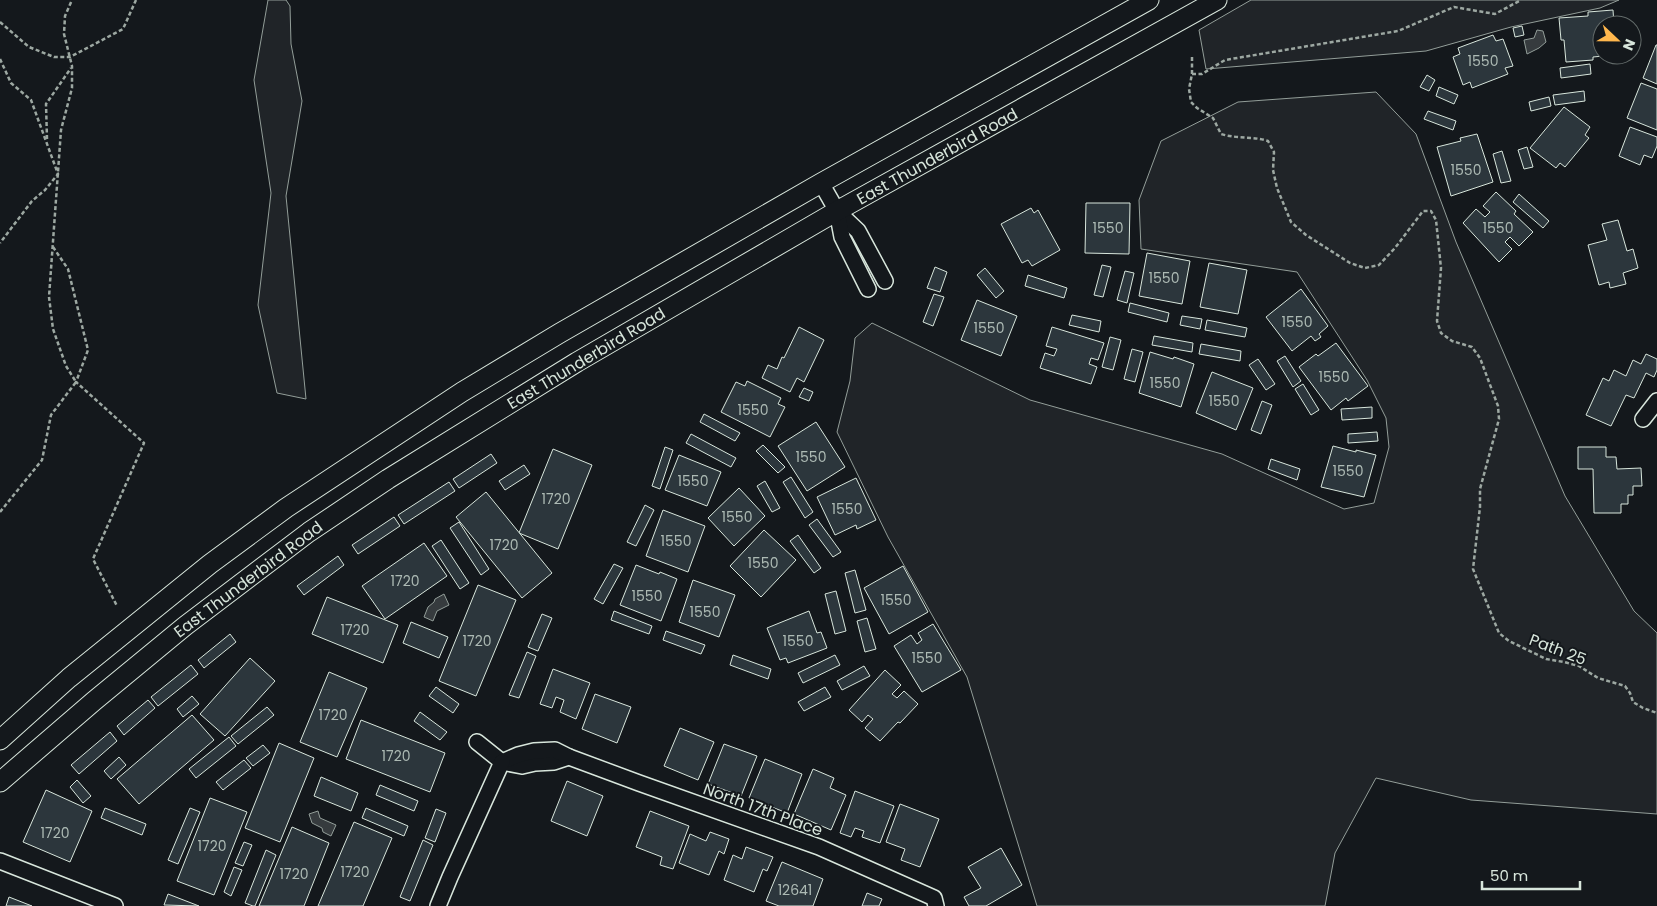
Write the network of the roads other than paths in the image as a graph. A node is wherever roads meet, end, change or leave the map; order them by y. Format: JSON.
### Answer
{"nodes":[{"id":1,"x":1149,"y":0,"type":"edge"},
{"id":2,"x":1217,"y":0,"type":"edge"},
{"id":3,"x":821,"y":183,"type":"junction"},
{"id":4,"x":838,"y":211,"type":"junction"},
{"id":5,"x":885,"y":281,"type":"dead end"},
{"id":6,"x":868,"y":290,"type":"dead end"},
{"id":7,"x":1657,"y":401,"type":"edge"},
{"id":8,"x":1643,"y":419,"type":"dead end"},
{"id":9,"x":0,"y":740,"type":"edge"},
{"id":10,"x":477,"y":742,"type":"dead end"},
{"id":11,"x":502,"y":762,"type":"junction"},
{"id":12,"x":0,"y":782,"type":"edge"},
{"id":13,"x":0,"y":861,"type":"edge"},
{"id":14,"x":115,"y":906,"type":"edge"},
{"id":15,"x":438,"y":906,"type":"edge"},
{"id":16,"x":936,"y":906,"type":"edge"}],
"edges":[{"from":1,"to":3,"type":"main road","name":"East Thunderbird Road"},
{"from":2,"to":4,"type":"main road","name":"East Thunderbird Road"},
{"from":3,"to":4,"type":"street"},
{"from":3,"to":9,"type":"main road","name":"East Thunderbird Road"},
{"from":4,"to":5,"type":"street"},
{"from":4,"to":6,"type":"street"},
{"from":4,"to":12,"type":"main road","name":"East Thunderbird Road"},
{"from":7,"to":8,"type":"street"},
{"from":10,"to":11,"type":"street"},
{"from":11,"to":15,"type":"street"},
{"from":11,"to":16,"type":"street","name":"North 17th Place"},
{"from":13,"to":14,"type":"street"}]}
